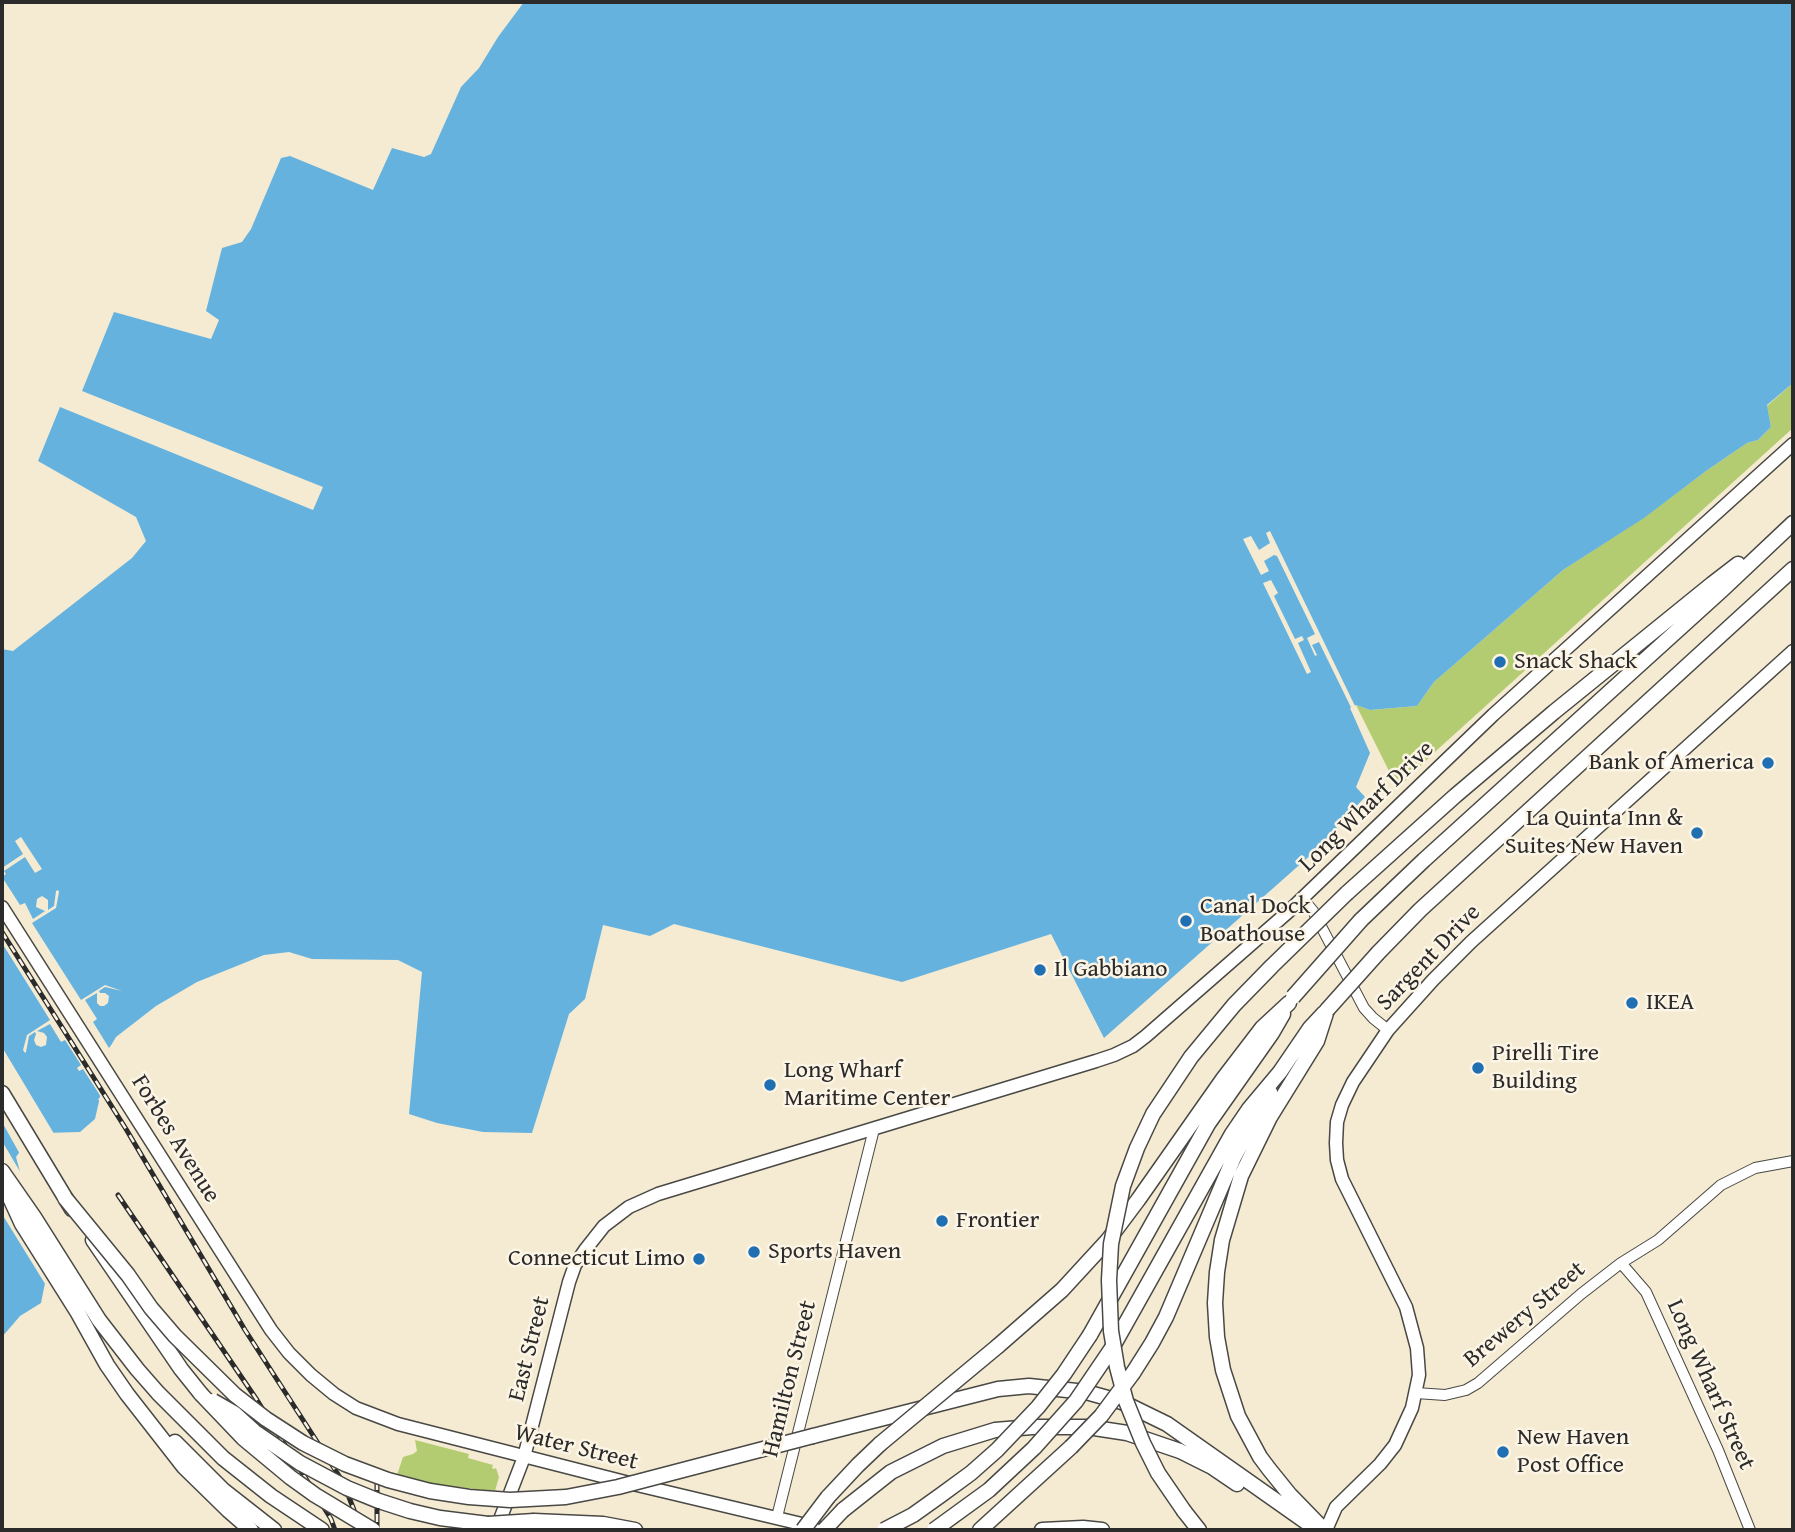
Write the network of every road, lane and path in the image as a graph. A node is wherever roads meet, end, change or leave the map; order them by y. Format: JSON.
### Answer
{"nodes":[{"id":1,"x":1793,"y":444,"type":"edge"},
{"id":2,"x":1790,"y":526,"type":"edge"},
{"id":3,"x":1793,"y":569,"type":"edge"},
{"id":4,"x":1793,"y":651,"type":"edge"},
{"id":5,"x":1303,"y":899,"type":"junction"},
{"id":6,"x":2,"y":906,"type":"edge"},
{"id":7,"x":1291,"y":1000,"type":"junction"},
{"id":8,"x":1388,"y":1030,"type":"junction"},
{"id":9,"x":1313,"y":1035,"type":"junction"},
{"id":10,"x":1280,"y":1072,"type":"junction"},
{"id":11,"x":2,"y":1093,"type":"edge"},
{"id":12,"x":874,"y":1129,"type":"junction"},
{"id":13,"x":1793,"y":1161,"type":"edge"},
{"id":14,"x":2,"y":1171,"type":"edge"},
{"id":15,"x":2,"y":1180,"type":"edge"},
{"id":16,"x":65,"y":1198,"type":"junction"},
{"id":17,"x":604,"y":1226,"type":"joint"},
{"id":18,"x":1621,"y":1263,"type":"junction"},
{"id":19,"x":78,"y":1312,"type":"junction"},
{"id":20,"x":323,"y":1385,"type":"joint"},
{"id":21,"x":1416,"y":1393,"type":"junction"},
{"id":22,"x":201,"y":1394,"type":"junction"},
{"id":23,"x":524,"y":1457,"type":"junction"},
{"id":24,"x":777,"y":1517,"type":"junction"},
{"id":25,"x":1301,"y":1521,"type":"edge"},
{"id":26,"x":533,"y":1524,"type":"junction"},
{"id":27,"x":492,"y":1527,"type":"edge"},
{"id":28,"x":251,"y":1530,"type":"edge"},
{"id":29,"x":274,"y":1530,"type":"edge"},
{"id":30,"x":322,"y":1530,"type":"edge"},
{"id":31,"x":373,"y":1530,"type":"edge"},
{"id":32,"x":584,"y":1530,"type":"edge"},
{"id":33,"x":635,"y":1530,"type":"edge"},
{"id":34,"x":803,"y":1530,"type":"edge"},
{"id":35,"x":826,"y":1530,"type":"edge"},
{"id":36,"x":884,"y":1530,"type":"edge"},
{"id":37,"x":934,"y":1530,"type":"edge"},
{"id":38,"x":980,"y":1530,"type":"edge"},
{"id":39,"x":1042,"y":1530,"type":"edge"},
{"id":40,"x":1102,"y":1530,"type":"edge"},
{"id":41,"x":1199,"y":1530,"type":"edge"},
{"id":42,"x":1317,"y":1530,"type":"edge"},
{"id":43,"x":1325,"y":1530,"type":"edge"},
{"id":44,"x":1750,"y":1530,"type":"edge"}],
"edges":[{"from":1,"to":5,"type":"main road","name":"Long Wharf Drive"},
{"from":2,"to":7,"type":"highway","bridge":true},
{"from":2,"to":41,"type":"highway","bridge":true},
{"from":3,"to":9,"type":"highway","bridge":true},
{"from":4,"to":8,"type":"main road","name":"Sargent Drive"},
{"from":5,"to":8,"type":"street"},
{"from":5,"to":12,"type":"main road","name":"Long Wharf Drive"},
{"from":6,"to":20,"type":"main road","name":"Forbes Avenue"},
{"from":7,"to":34,"type":"highway","bridge":true},
{"from":7,"to":36,"type":"highway","bridge":true},
{"from":8,"to":21,"type":"main road","name":"Sargent Drive"},
{"from":9,"to":10,"type":"highway"},
{"from":9,"to":25,"type":"highway"},
{"from":10,"to":37,"type":"highway","bridge":true},
{"from":10,"to":38,"type":"highway","bridge":true},
{"from":11,"to":16,"type":"highway"},
{"from":12,"to":17,"type":"main road","name":"Long Wharf Drive"},
{"from":12,"to":24,"type":"street","name":"Hamilton Street"},
{"from":13,"to":18,"type":"street","name":"Brewery Street"},
{"from":14,"to":30,"type":"highway"},
{"from":15,"to":19,"type":"highway"},
{"from":16,"to":22,"type":"highway","bridge":true},
{"from":16,"to":25,"type":"highway","bridge":true},
{"from":17,"to":23,"type":"main road","name":"East Street"},
{"from":18,"to":21,"type":"street","name":"Brewery Street"},
{"from":18,"to":44,"type":"street","name":"Long Wharf Street"},
{"from":19,"to":28,"type":"highway"},
{"from":19,"to":29,"type":"highway"},
{"from":20,"to":23,"type":"main road","name":"Water Street"},
{"from":21,"to":43,"type":"main road"},
{"from":22,"to":27,"type":"highway","bridge":true},
{"from":22,"to":31,"type":"highway","bridge":true},
{"from":23,"to":24,"type":"main road","name":"Water Street"},
{"from":23,"to":27,"type":"main road","name":"East Street"},
{"from":24,"to":35,"type":"main road","name":"Water Street"},
{"from":25,"to":35,"type":"highway","bridge":true},
{"from":25,"to":42,"type":"highway"},
{"from":25,"to":43,"type":"highway"},
{"from":26,"to":27,"type":"highway","bridge":true},
{"from":26,"to":32,"type":"highway"},
{"from":26,"to":33,"type":"highway"},
{"from":39,"to":40,"type":"highway"}]}
